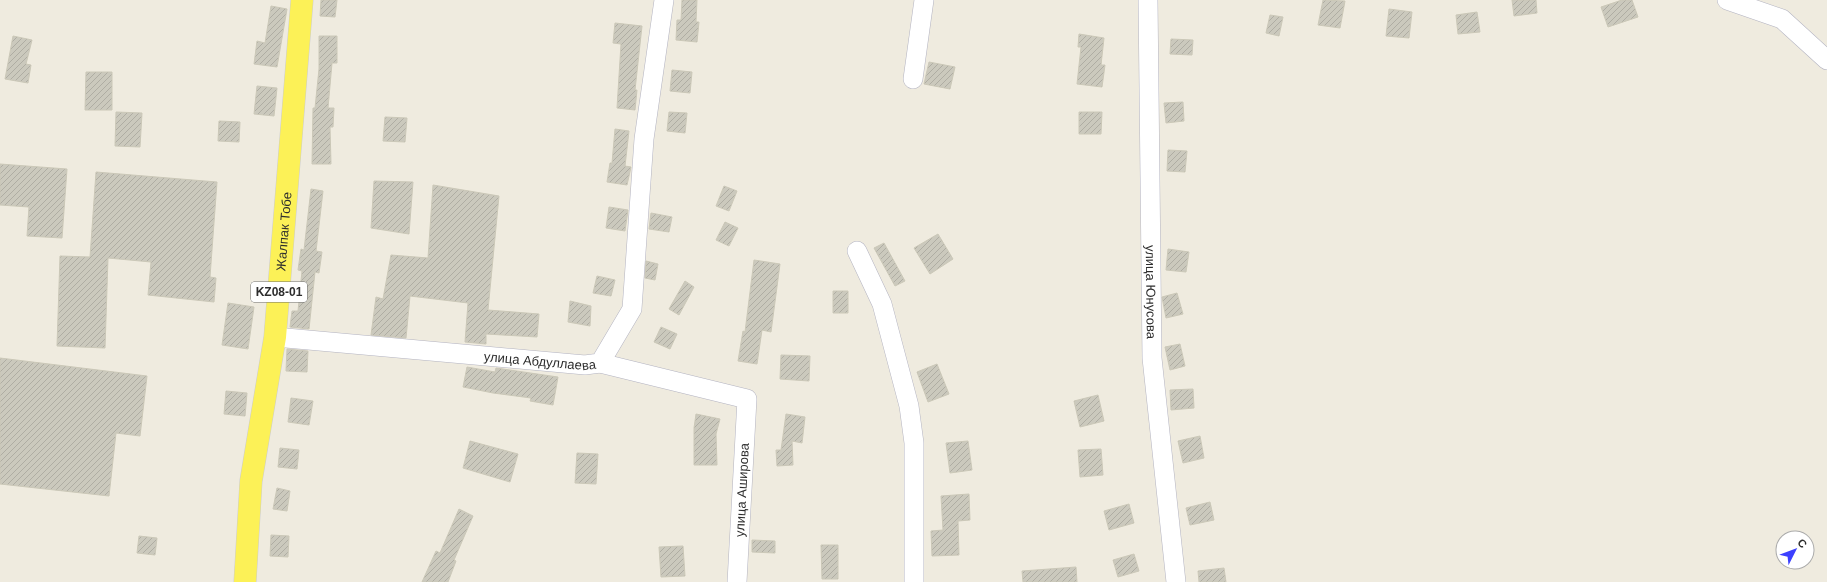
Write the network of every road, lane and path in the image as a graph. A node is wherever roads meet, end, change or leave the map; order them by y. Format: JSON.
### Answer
{"nodes":[{"id":1,"x":302,"y":0,"type":"edge"},
{"id":2,"x":664,"y":0,"type":"edge"},
{"id":3,"x":924,"y":0,"type":"edge"},
{"id":4,"x":1148,"y":0,"type":"edge"},
{"id":5,"x":1727,"y":0,"type":"edge"},
{"id":6,"x":1827,"y":60,"type":"edge"},
{"id":7,"x":912,"y":79,"type":"dead end"},
{"id":8,"x":857,"y":251,"type":"dead end"},
{"id":9,"x":275,"y":337,"type":"junction"},
{"id":10,"x":600,"y":363,"type":"junction"},
{"id":11,"x":245,"y":582,"type":"edge"},
{"id":12,"x":737,"y":582,"type":"edge"},
{"id":13,"x":914,"y":582,"type":"edge"},
{"id":14,"x":1176,"y":582,"type":"edge"}],
"edges":[{"from":1,"to":9,"type":"main road","name":"Жалпак Тобе","number":"KZ08-01"},
{"from":2,"to":10,"type":"street","name":"улица Абдуллаева"},
{"from":3,"to":7,"type":"street"},
{"from":4,"to":14,"type":"street","name":"улица Юнусова"},
{"from":5,"to":6,"type":"street"},
{"from":8,"to":13,"type":"street"},
{"from":9,"to":10,"type":"street","name":"улица Абдуллаева"},
{"from":9,"to":11,"type":"main road","name":"Жалпак Тобе","number":"KZ08-01"},
{"from":10,"to":12,"type":"street","name":"улица Аширова"}]}
